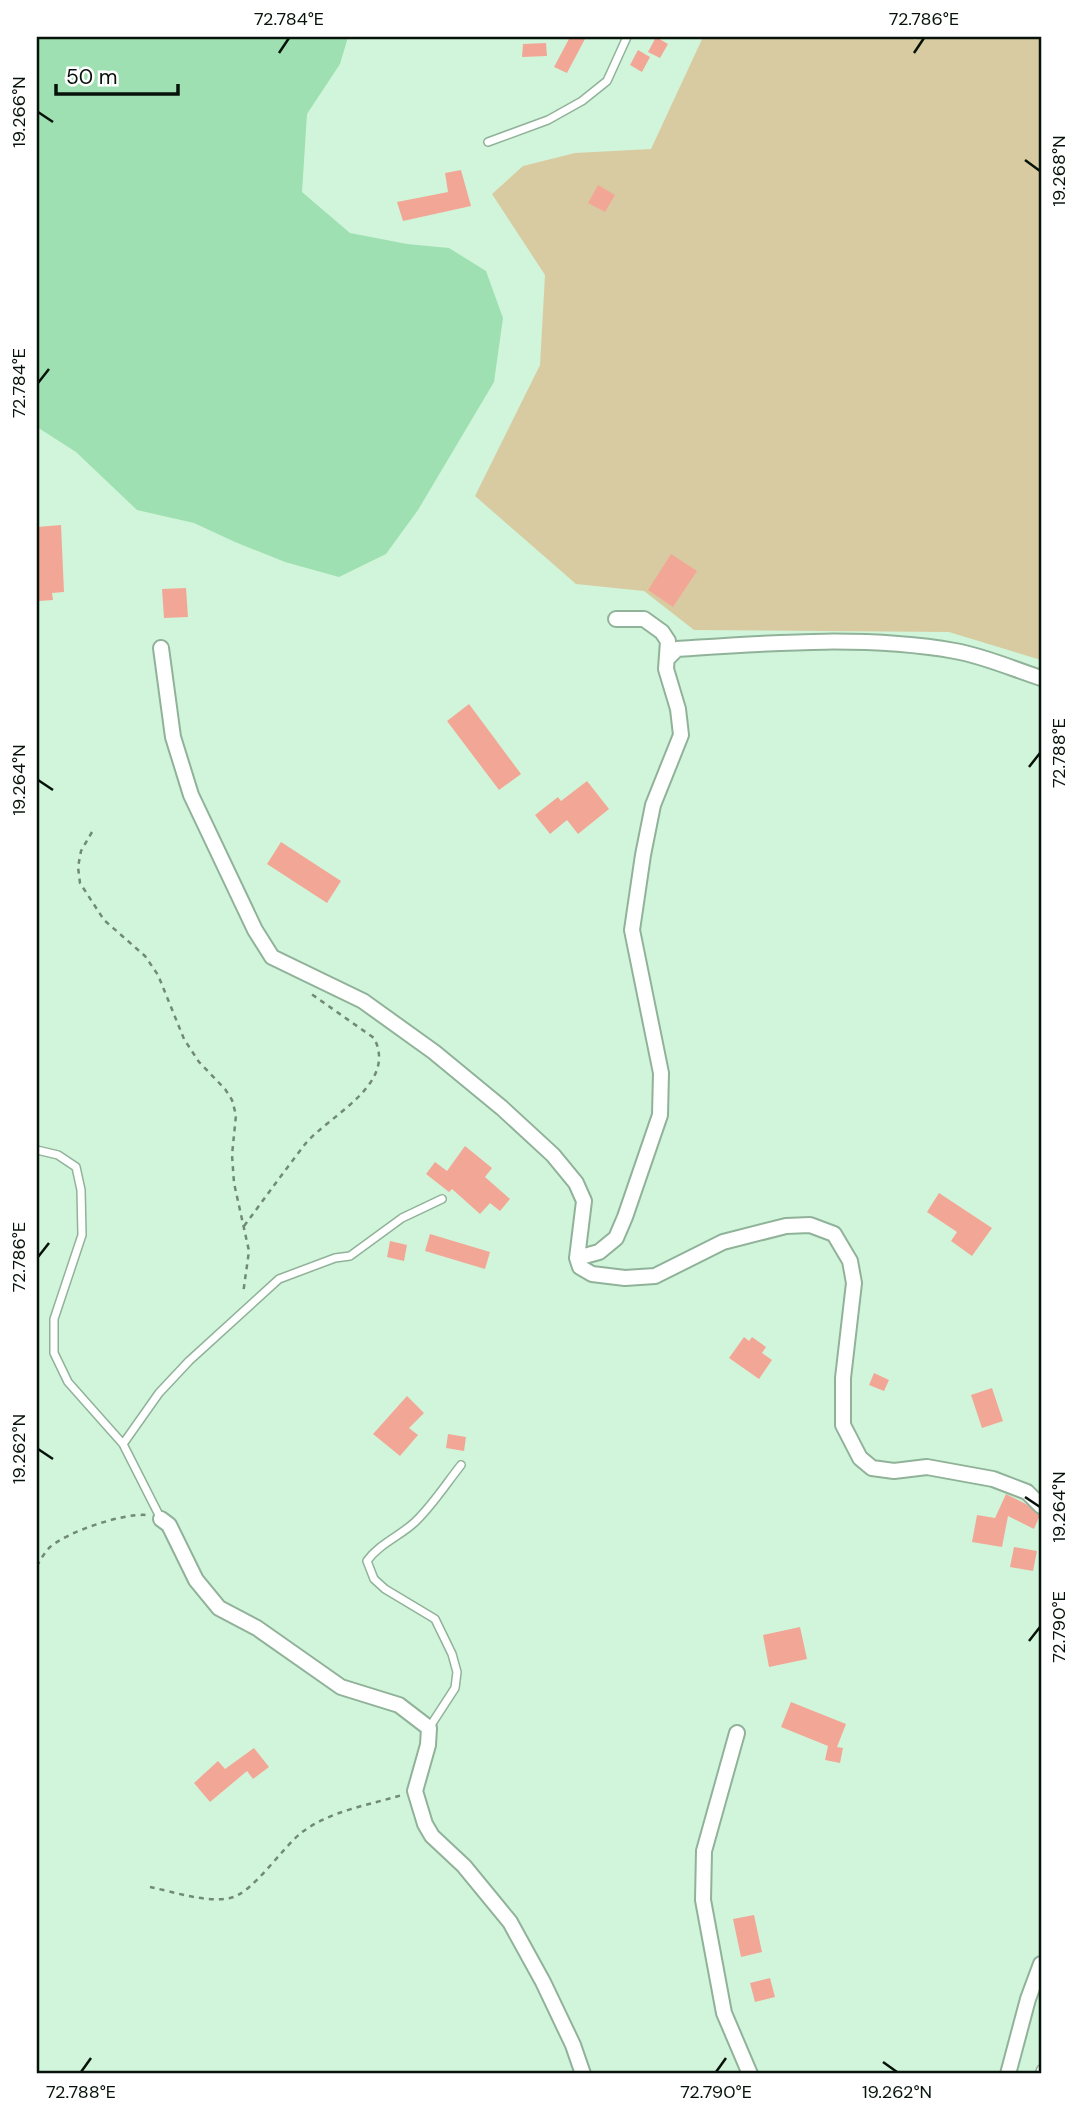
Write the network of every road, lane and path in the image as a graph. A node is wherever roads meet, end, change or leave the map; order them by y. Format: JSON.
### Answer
{"nodes":[{"id":1,"x":626,"y":37,"type":"edge"},
{"id":2,"x":488,"y":142,"type":"dead end"},
{"id":3,"x":616,"y":619,"type":"dead end"},
{"id":4,"x":161,"y":648,"type":"dead end"},
{"id":5,"x":669,"y":657,"type":"junction"},
{"id":6,"x":1041,"y":678,"type":"edge"},
{"id":7,"x":92,"y":832,"type":"dead end"},
{"id":8,"x":303,"y":989,"type":"dead end"},
{"id":9,"x":37,"y":1150,"type":"edge"},
{"id":10,"x":442,"y":1199,"type":"dead end"},
{"id":11,"x":244,"y":1226,"type":"junction"},
{"id":12,"x":577,"y":1258,"type":"junction"},
{"id":13,"x":240,"y":1315,"type":"junction"},
{"id":14,"x":123,"y":1444,"type":"junction"},
{"id":15,"x":461,"y":1465,"type":"dead end"},
{"id":16,"x":1041,"y":1506,"type":"edge"},
{"id":17,"x":161,"y":1519,"type":"junction"},
{"id":18,"x":37,"y":1566,"type":"edge"},
{"id":19,"x":429,"y":1728,"type":"junction"},
{"id":20,"x":737,"y":1733,"type":"dead end"},
{"id":21,"x":415,"y":1791,"type":"junction"},
{"id":22,"x":150,"y":1887,"type":"dead end"},
{"id":23,"x":1041,"y":1964,"type":"edge"},
{"id":24,"x":1041,"y":2069,"type":"edge"},
{"id":25,"x":583,"y":2074,"type":"edge"},
{"id":26,"x":750,"y":2074,"type":"edge"},
{"id":27,"x":1008,"y":2074,"type":"edge"},
{"id":28,"x":1040,"y":2074,"type":"edge"}],
"edges":[{"from":1,"to":2,"type":"lane"},
{"from":3,"to":5,"type":"street"},
{"from":4,"to":12,"type":"street"},
{"from":5,"to":6,"type":"street"},
{"from":5,"to":12,"type":"street"},
{"from":7,"to":11,"type":"path"},
{"from":8,"to":11,"type":"path"},
{"from":9,"to":14,"type":"lane"},
{"from":10,"to":13,"type":"lane"},
{"from":11,"to":13,"type":"path"},
{"from":12,"to":16,"type":"street"},
{"from":13,"to":14,"type":"lane"},
{"from":14,"to":17,"type":"lane"},
{"from":15,"to":19,"type":"lane"},
{"from":17,"to":18,"type":"path"},
{"from":17,"to":19,"type":"street"},
{"from":19,"to":21,"type":"street"},
{"from":20,"to":26,"type":"street"},
{"from":21,"to":22,"type":"path"},
{"from":21,"to":25,"type":"street"},
{"from":23,"to":27,"type":"street"},
{"from":24,"to":28,"type":"lane"}]}
